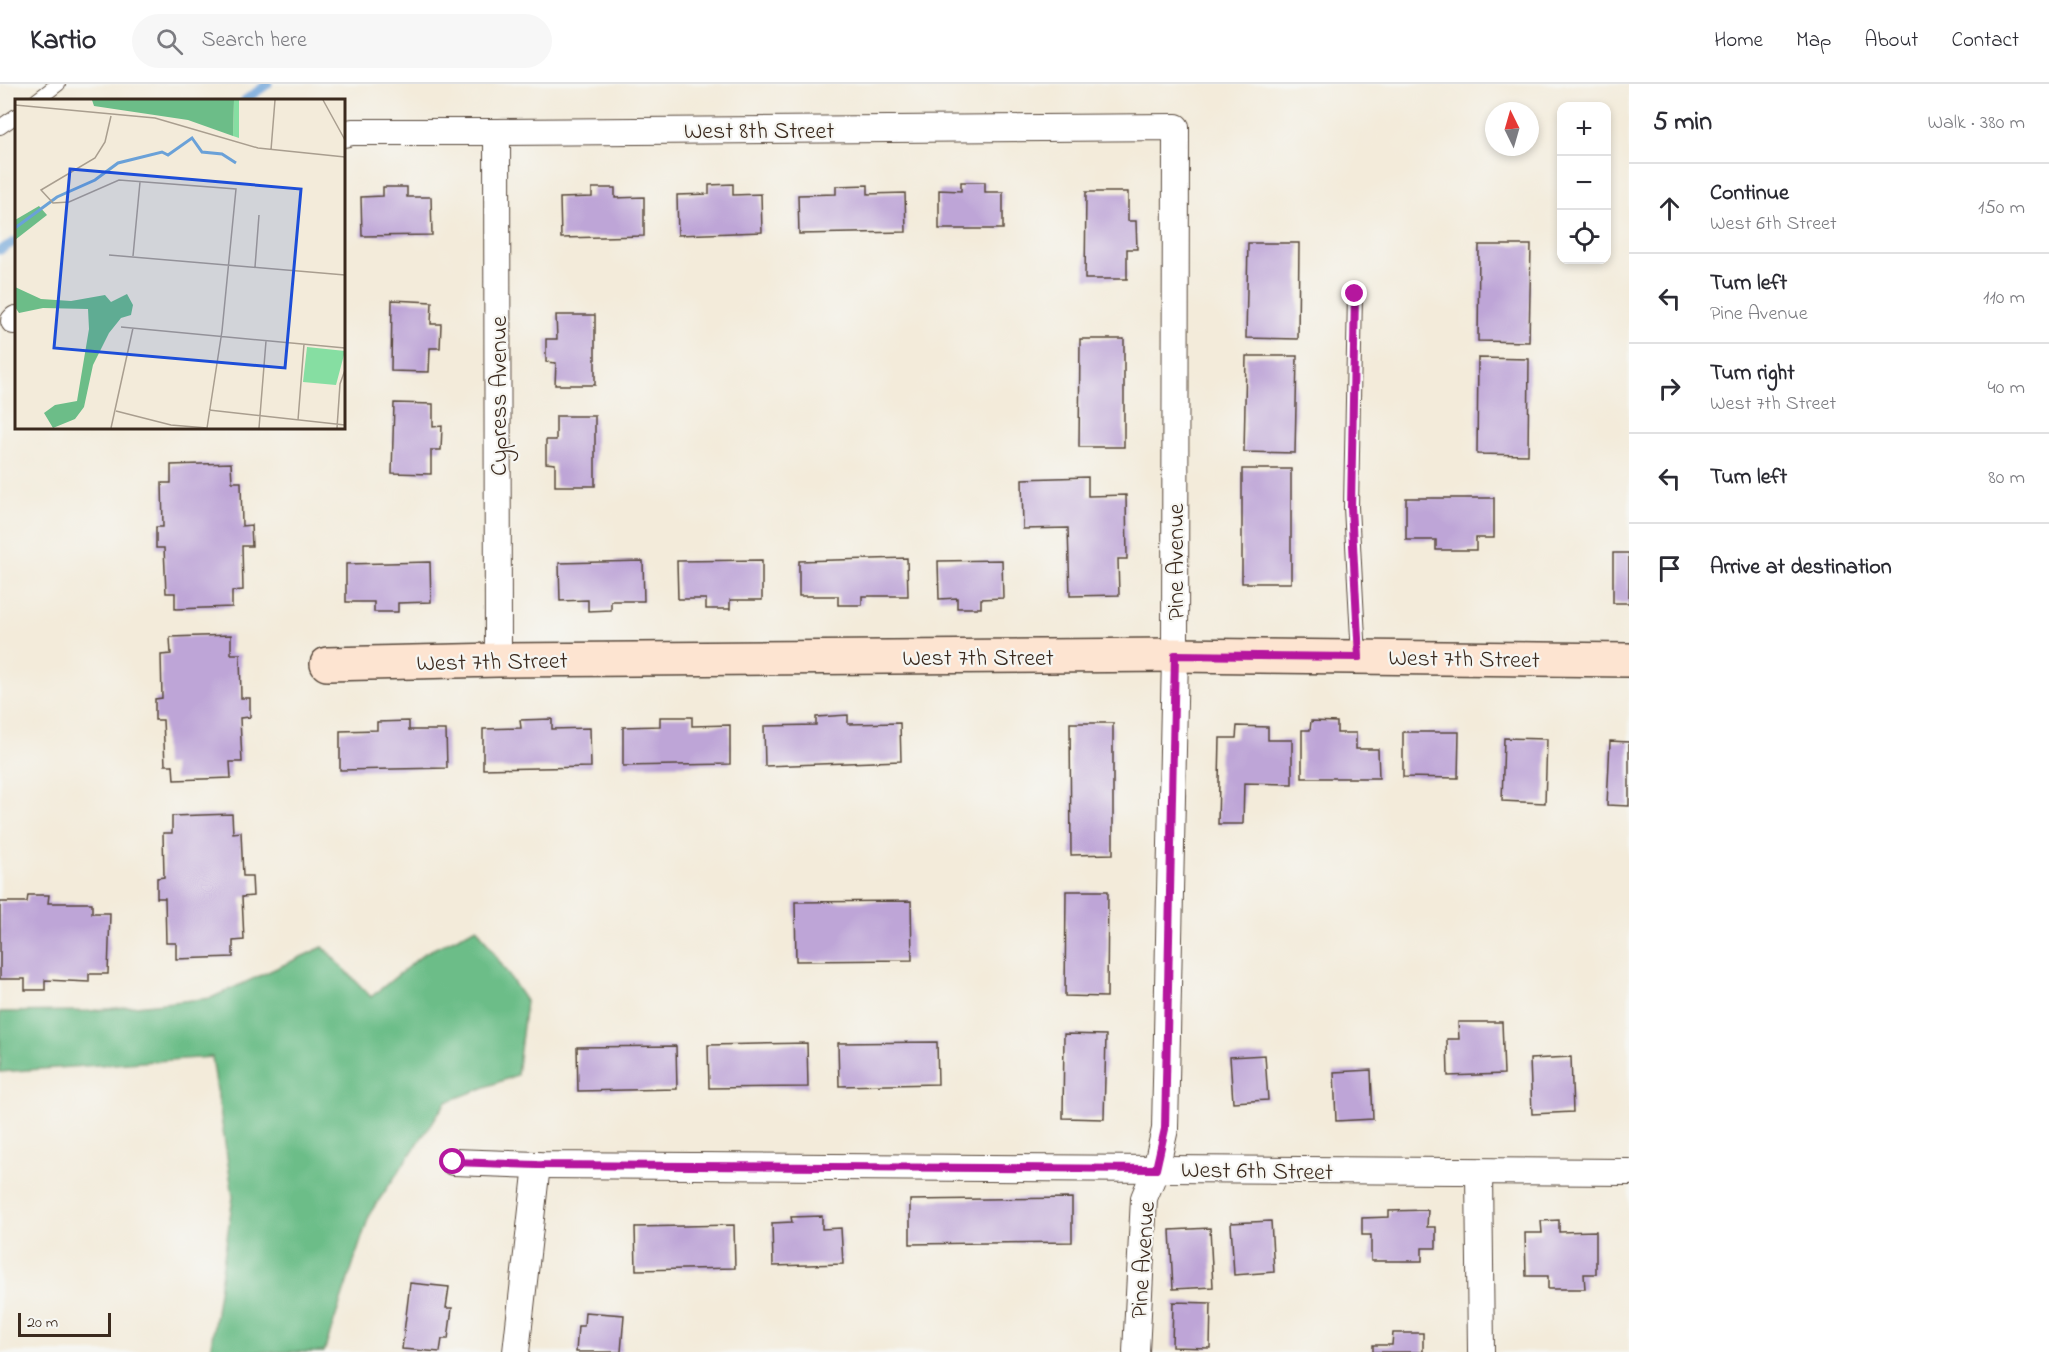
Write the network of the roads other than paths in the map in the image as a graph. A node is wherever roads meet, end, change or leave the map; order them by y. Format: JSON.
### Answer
{"nodes":[{"id":1,"x":58,"y":84,"type":"edge"},
{"id":2,"x":38,"y":99,"type":"edge"},
{"id":3,"x":15,"y":117,"type":"edge"},
{"id":4,"x":0,"y":127,"type":"edge"},
{"id":5,"x":1176,"y":127,"type":"joint"},
{"id":6,"x":497,"y":132,"type":"junction"},
{"id":7,"x":345,"y":134,"type":"edge"},
{"id":8,"x":1355,"y":294,"type":"dead end"},
{"id":9,"x":1175,"y":655,"type":"junction"},
{"id":10,"x":1359,"y":657,"type":"junction"},
{"id":11,"x":498,"y":660,"type":"junction"},
{"id":12,"x":1629,"y":660,"type":"edge"},
{"id":13,"x":327,"y":664,"type":"dead end"},
{"id":14,"x":453,"y":1162,"type":"dead end"},
{"id":15,"x":537,"y":1165,"type":"junction"},
{"id":16,"x":1156,"y":1169,"type":"junction"},
{"id":17,"x":1479,"y":1172,"type":"junction"},
{"id":18,"x":1629,"y":1172,"type":"edge"},
{"id":19,"x":516,"y":1352,"type":"edge"},
{"id":20,"x":1136,"y":1352,"type":"edge"},
{"id":21,"x":1481,"y":1352,"type":"edge"}],
"edges":[{"from":1,"to":2,"type":"lane"},
{"from":3,"to":4,"type":"lane"},
{"from":5,"to":6,"type":"street","name":"West 8th Street"},
{"from":5,"to":9,"type":"street","name":"Pine Avenue"},
{"from":6,"to":7,"type":"street","name":"West 8th Street"},
{"from":6,"to":11,"type":"street","name":"Cypress Avenue"},
{"from":8,"to":10,"type":"lane"},
{"from":9,"to":10,"type":"street","name":"West 7th Street"},
{"from":9,"to":11,"type":"street","name":"West 7th Street"},
{"from":9,"to":16,"type":"street","name":"Pine Avenue"},
{"from":10,"to":12,"type":"street","name":"West 7th Street"},
{"from":11,"to":13,"type":"street","name":"West 7th Street"},
{"from":14,"to":15,"type":"street","name":"West 6th Street"},
{"from":15,"to":16,"type":"street","name":"West 6th Street"},
{"from":15,"to":19,"type":"street"},
{"from":16,"to":17,"type":"street","name":"West 6th Street"},
{"from":16,"to":20,"type":"street","name":"Pine Avenue"},
{"from":17,"to":18,"type":"street","name":"West 6th Street"},
{"from":17,"to":21,"type":"street"}]}
